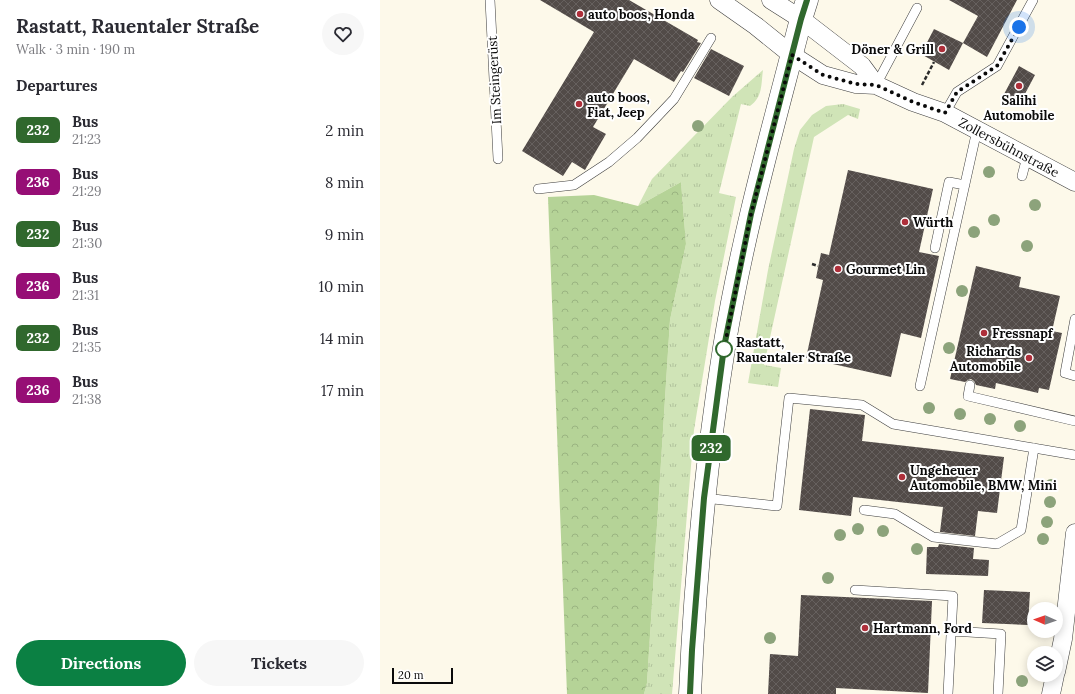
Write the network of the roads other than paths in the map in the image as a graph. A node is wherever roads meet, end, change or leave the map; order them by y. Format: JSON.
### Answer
{"nodes":[{"id":1,"x":490,"y":0,"type":"edge"},
{"id":2,"x":719,"y":0,"type":"edge"},
{"id":3,"x":771,"y":0,"type":"edge"},
{"id":4,"x":1033,"y":0,"type":"edge"},
{"id":5,"x":918,"y":8,"type":"dead end"},
{"id":6,"x":804,"y":9,"type":"edge"},
{"id":7,"x":711,"y":38,"type":"dead end"},
{"id":8,"x":792,"y":55,"type":"junction"},
{"id":9,"x":876,"y":85,"type":"junction"},
{"id":10,"x":945,"y":113,"type":"junction"},
{"id":11,"x":977,"y":130,"type":"junction"},
{"id":12,"x":1027,"y":156,"type":"junction"},
{"id":13,"x":498,"y":159,"type":"dead end"},
{"id":14,"x":1022,"y":176,"type":"dead end"},
{"id":15,"x":1075,"y":182,"type":"edge"},
{"id":16,"x":965,"y":185,"type":"junction"},
{"id":17,"x":538,"y":189,"type":"dead end"},
{"id":18,"x":935,"y":248,"type":"dead end"},
{"id":19,"x":1075,"y":319,"type":"edge"},
{"id":20,"x":1075,"y":376,"type":"edge"},
{"id":21,"x":970,"y":385,"type":"dead end"},
{"id":22,"x":920,"y":386,"type":"dead end"},
{"id":23,"x":1075,"y":421,"type":"edge"},
{"id":24,"x":1034,"y":448,"type":"junction"},
{"id":25,"x":1075,"y":455,"type":"edge"},
{"id":26,"x":704,"y":498,"type":"junction"},
{"id":27,"x":864,"y":510,"type":"dead end"},
{"id":28,"x":1075,"y":540,"type":"edge"},
{"id":29,"x":855,"y":590,"type":"dead end"},
{"id":30,"x":1071,"y":610,"type":"edge"},
{"id":31,"x":951,"y":631,"type":"junction"},
{"id":32,"x":1062,"y":646,"type":"edge"},
{"id":33,"x":1054,"y":682,"type":"edge"},
{"id":34,"x":690,"y":694,"type":"edge"},
{"id":35,"x":948,"y":694,"type":"edge"},
{"id":36,"x":998,"y":694,"type":"edge"},
{"id":37,"x":1052,"y":694,"type":"edge"}],
"edges":[{"from":1,"to":13,"type":"lane","name":"Im Steingerüst"},
{"from":2,"to":8,"type":"street"},
{"from":3,"to":6,"type":"street"},
{"from":4,"to":10,"type":"lane"},
{"from":5,"to":9,"type":"lane"},
{"from":6,"to":8,"type":"street"},
{"from":6,"to":9,"type":"street","name":"Zollersbühnstraße"},
{"from":7,"to":17,"type":"lane"},
{"from":8,"to":9,"type":"street","name":"Zollersbühnstraße"},
{"from":8,"to":26,"type":"street"},
{"from":9,"to":10,"type":"street","name":"Zollersbühnstraße"},
{"from":10,"to":11,"type":"street","name":"Zollersbühnstraße"},
{"from":11,"to":12,"type":"street","name":"Zollersbühnstraße"},
{"from":11,"to":16,"type":"lane"},
{"from":12,"to":14,"type":"lane"},
{"from":12,"to":15,"type":"street","name":"Zollersbühnstraße"},
{"from":16,"to":18,"type":"lane"},
{"from":16,"to":22,"type":"lane"},
{"from":19,"to":20,"type":"lane"},
{"from":21,"to":23,"type":"lane"},
{"from":24,"to":25,"type":"lane"},
{"from":24,"to":26,"type":"lane"},
{"from":24,"to":27,"type":"lane"},
{"from":26,"to":34,"type":"street"},
{"from":28,"to":30,"type":"street"},
{"from":29,"to":31,"type":"lane"},
{"from":30,"to":32,"type":"street"},
{"from":31,"to":35,"type":"lane"},
{"from":31,"to":36,"type":"lane"},
{"from":33,"to":37,"type":"street"}]}
